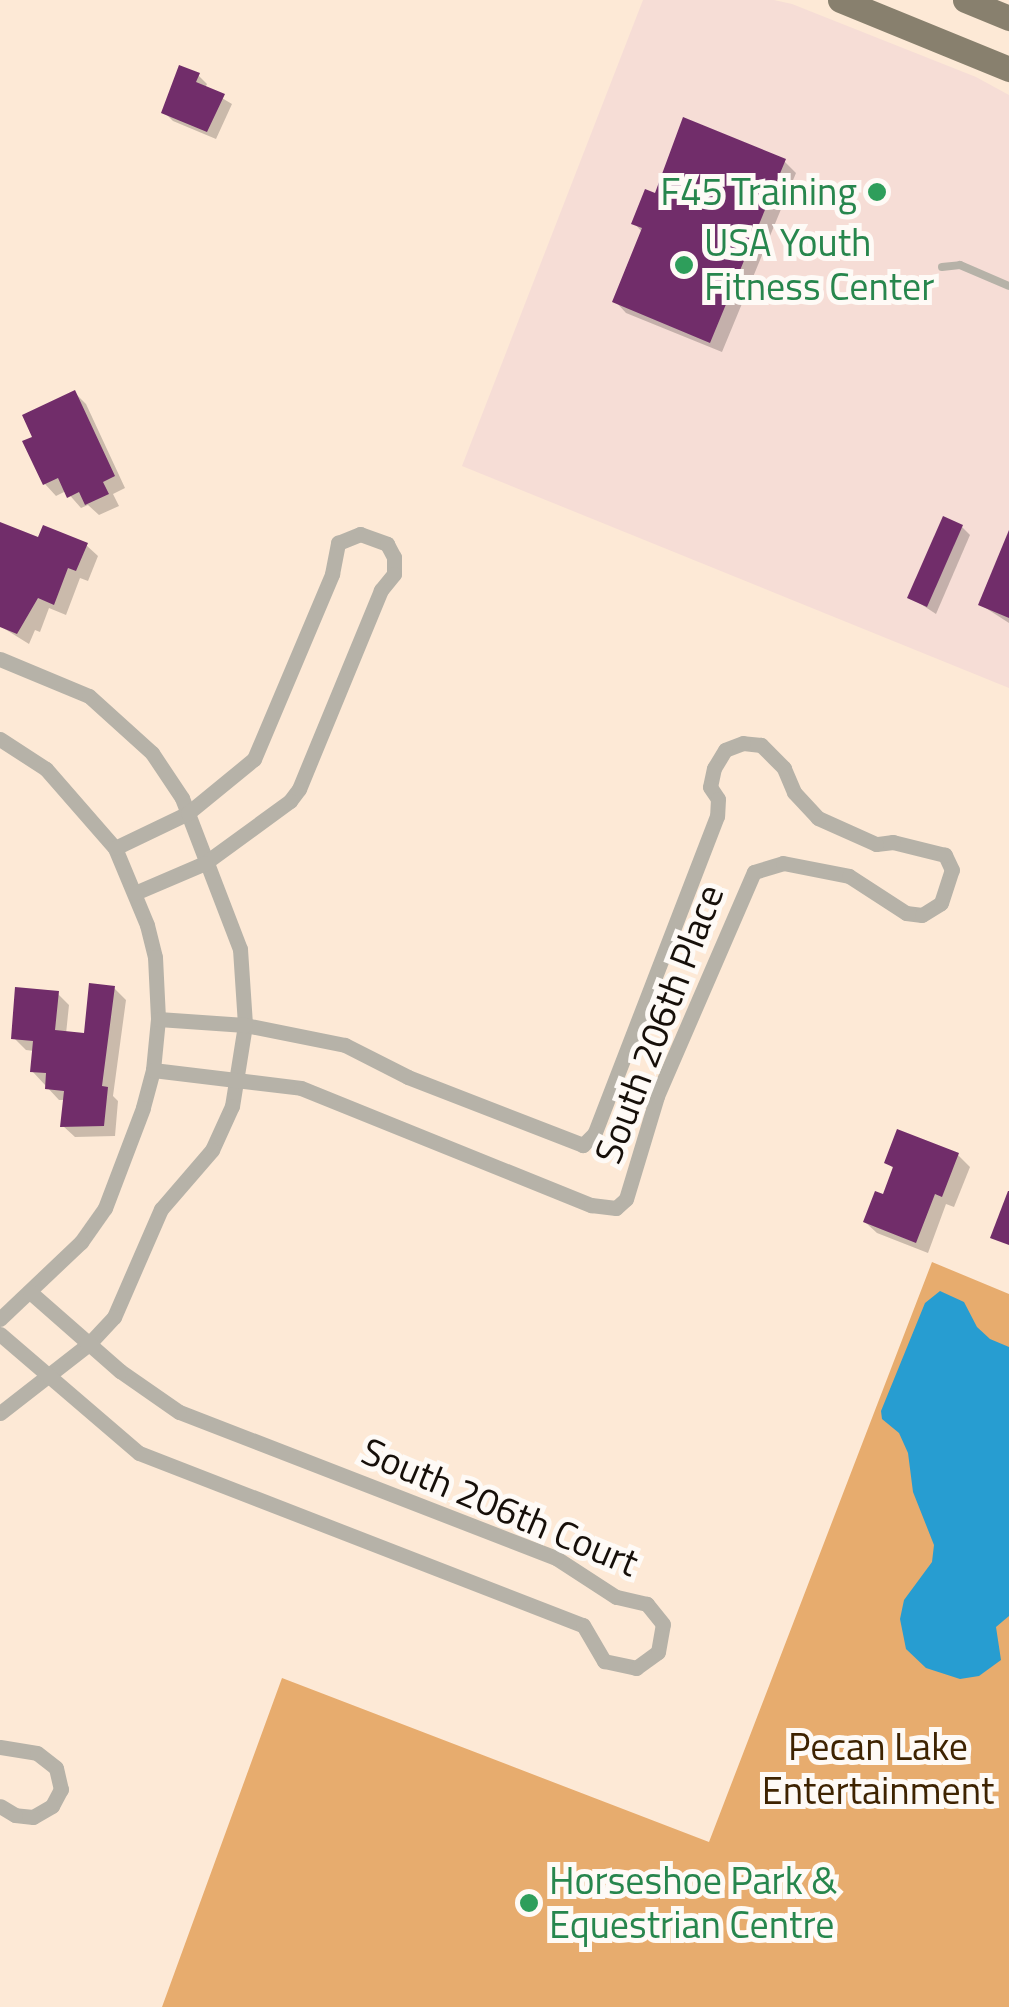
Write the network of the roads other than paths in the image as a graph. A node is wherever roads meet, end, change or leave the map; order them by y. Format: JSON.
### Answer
{"nodes":[{"id":1,"x":840,"y":0,"type":"edge"},
{"id":2,"x":964,"y":0,"type":"edge"},
{"id":3,"x":1009,"y":18,"type":"edge"},
{"id":4,"x":1009,"y":69,"type":"edge"},
{"id":5,"x":942,"y":267,"type":"dead end"},
{"id":6,"x":1009,"y":286,"type":"edge"},
{"id":7,"x":0,"y":659,"type":"edge"},
{"id":8,"x":0,"y":739,"type":"edge"},
{"id":9,"x":188,"y":813,"type":"junction"},
{"id":10,"x":115,"y":848,"type":"junction"},
{"id":11,"x":205,"y":864,"type":"junction"},
{"id":12,"x":136,"y":892,"type":"junction"},
{"id":13,"x":158,"y":1019,"type":"junction"},
{"id":14,"x":246,"y":1025,"type":"junction"},
{"id":15,"x":153,"y":1070,"type":"junction"},
{"id":16,"x":238,"y":1080,"type":"junction"},
{"id":17,"x":30,"y":1292,"type":"junction"},
{"id":18,"x":0,"y":1319,"type":"edge"},
{"id":19,"x":0,"y":1334,"type":"edge"},
{"id":20,"x":90,"y":1344,"type":"junction"},
{"id":21,"x":48,"y":1376,"type":"junction"},
{"id":22,"x":0,"y":1413,"type":"edge"},
{"id":23,"x":0,"y":1746,"type":"edge"},
{"id":24,"x":0,"y":1806,"type":"edge"}],
"edges":[{"from":1,"to":4,"type":"main road"},
{"from":2,"to":3,"type":"main road"},
{"from":5,"to":6,"type":"lane"},
{"from":7,"to":9,"type":"street"},
{"from":8,"to":10,"type":"street"},
{"from":9,"to":10,"type":"street"},
{"from":9,"to":11,"type":"street"},
{"from":9,"to":11,"type":"street"},
{"from":10,"to":12,"type":"street"},
{"from":11,"to":12,"type":"street"},
{"from":11,"to":14,"type":"street"},
{"from":12,"to":13,"type":"street"},
{"from":13,"to":14,"type":"street"},
{"from":13,"to":15,"type":"street"},
{"from":14,"to":16,"type":"street"},
{"from":14,"to":16,"type":"street","name":"South 206th Place"},
{"from":15,"to":16,"type":"street"},
{"from":15,"to":17,"type":"street"},
{"from":16,"to":20,"type":"street"},
{"from":17,"to":18,"type":"street"},
{"from":17,"to":20,"type":"street"},
{"from":19,"to":21,"type":"street"},
{"from":20,"to":21,"type":"street"},
{"from":20,"to":21,"type":"street","name":"South 206th Court"},
{"from":21,"to":22,"type":"street"},
{"from":23,"to":24,"type":"street"}]}
